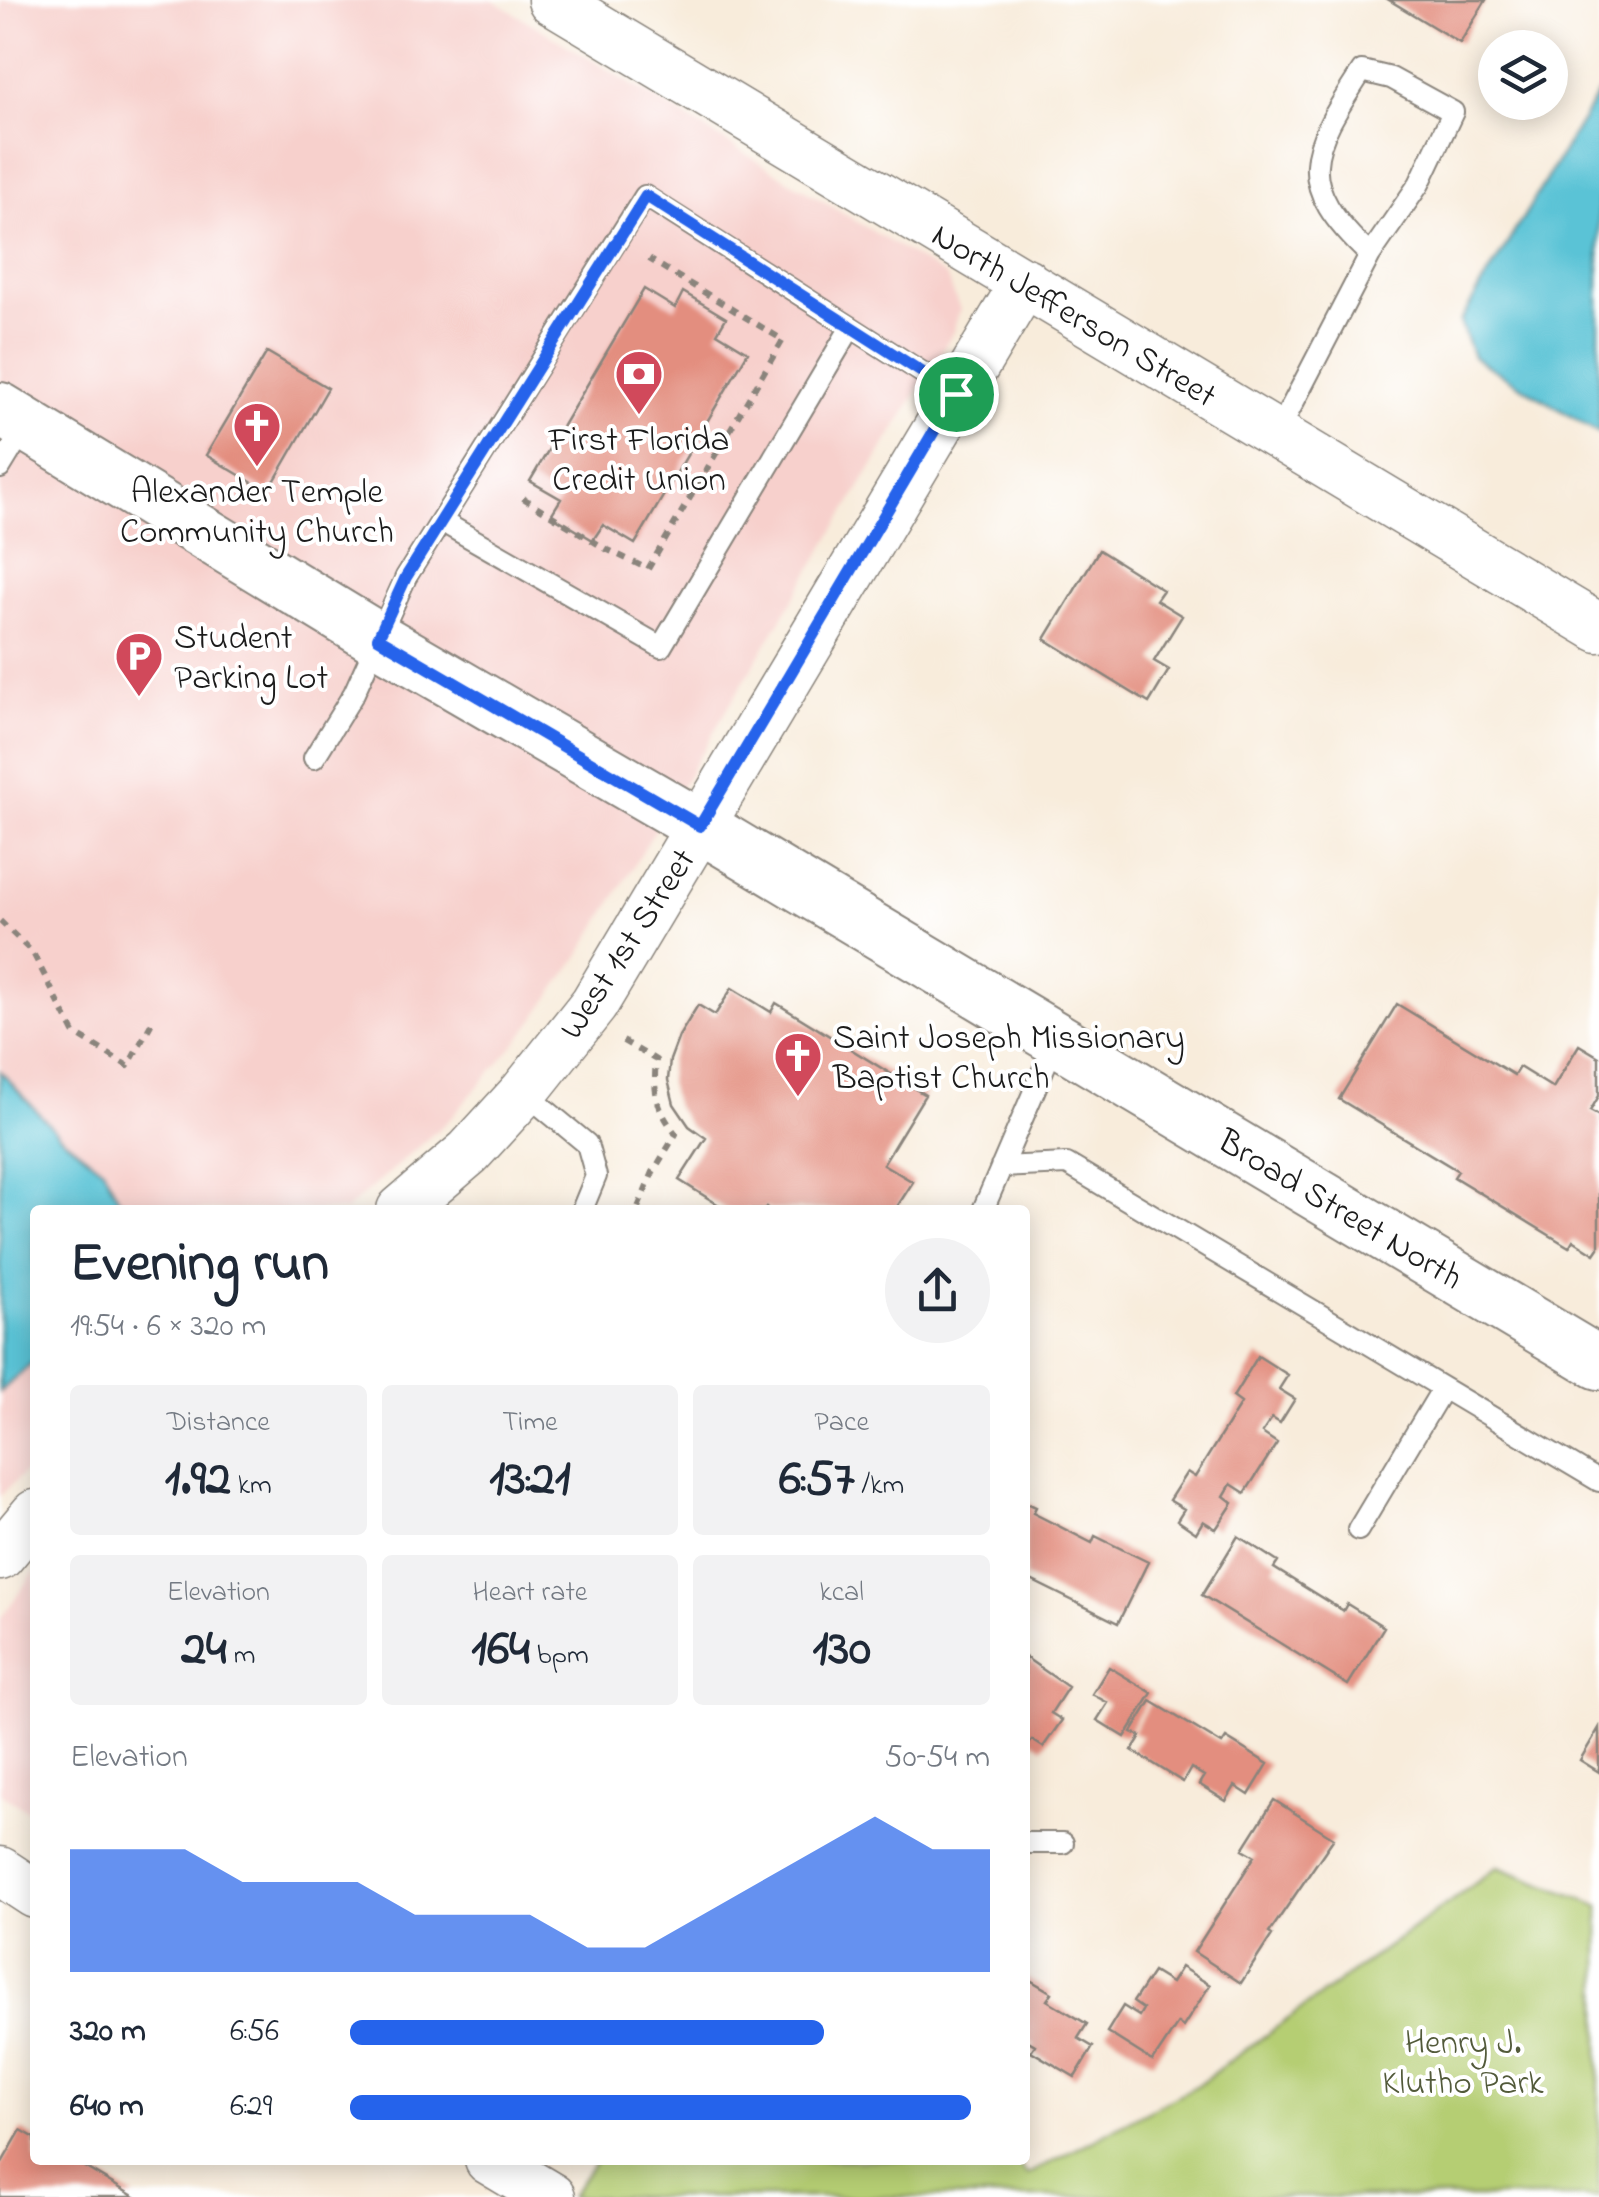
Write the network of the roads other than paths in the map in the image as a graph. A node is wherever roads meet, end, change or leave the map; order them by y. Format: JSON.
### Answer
{"nodes":[{"id":1,"x":554,"y":1,"type":"edge"},
{"id":2,"x":1370,"y":255,"type":"junction"},
{"id":3,"x":1025,"y":282,"type":"junction"},
{"id":4,"x":851,"y":327,"type":"junction"},
{"id":5,"x":956,"y":394,"type":"junction"},
{"id":6,"x":9,"y":434,"type":"edge"},
{"id":7,"x":1276,"y":436,"type":"junction"},
{"id":8,"x":441,"y":520,"type":"junction"},
{"id":9,"x":1599,"y":628,"type":"edge"},
{"id":10,"x":378,"y":638,"type":"junction"},
{"id":11,"x":314,"y":758,"type":"dead end"},
{"id":12,"x":700,"y":826,"type":"junction"},
{"id":13,"x":1056,"y":1038,"type":"junction"},
{"id":14,"x":524,"y":1092,"type":"junction"},
{"id":15,"x":1001,"y":1167,"type":"junction"},
{"id":16,"x":407,"y":1205,"type":"edge"},
{"id":17,"x":584,"y":1205,"type":"edge"},
{"id":18,"x":985,"y":1205,"type":"edge"},
{"id":19,"x":1599,"y":1363,"type":"edge"},
{"id":20,"x":1443,"y":1388,"type":"junction"},
{"id":21,"x":1599,"y":1480,"type":"edge"},
{"id":22,"x":1358,"y":1530,"type":"dead end"},
{"id":23,"x":1030,"y":1843,"type":"edge"},
{"id":24,"x":1063,"y":1843,"type":"dead end"},
{"id":25,"x":0,"y":1872,"type":"edge"},
{"id":26,"x":30,"y":1891,"type":"edge"},
{"id":27,"x":497,"y":2165,"type":"edge"},
{"id":28,"x":551,"y":2197,"type":"edge"}],
"edges":[{"from":1,"to":3,"type":"street","name":"North Jefferson Street"},
{"from":2,"to":2,"type":"lane"},
{"from":2,"to":7,"type":"lane"},
{"from":3,"to":5,"type":"street","name":"West 1st Street"},
{"from":3,"to":7,"type":"street","name":"North Jefferson Street"},
{"from":4,"to":5,"type":"lane"},
{"from":4,"to":8,"type":"lane"},
{"from":4,"to":8,"type":"lane"},
{"from":5,"to":12,"type":"street","name":"West 1st Street"},
{"from":6,"to":10,"type":"main road","name":"Broad Street North"},
{"from":7,"to":9,"type":"street","name":"North Jefferson Street"},
{"from":8,"to":10,"type":"lane"},
{"from":10,"to":11,"type":"lane"},
{"from":10,"to":12,"type":"main road","name":"Broad Street North"},
{"from":12,"to":13,"type":"main road","name":"Broad Street North"},
{"from":12,"to":14,"type":"street","name":"West 1st Street"},
{"from":13,"to":15,"type":"lane"},
{"from":13,"to":19,"type":"main road","name":"Broad Street North"},
{"from":14,"to":16,"type":"street","name":"West 1st Street"},
{"from":14,"to":17,"type":"lane"},
{"from":15,"to":18,"type":"lane"},
{"from":15,"to":20,"type":"lane"},
{"from":20,"to":21,"type":"lane"},
{"from":20,"to":22,"type":"lane"},
{"from":23,"to":24,"type":"lane"},
{"from":25,"to":26,"type":"street"},
{"from":27,"to":28,"type":"street"}]}
